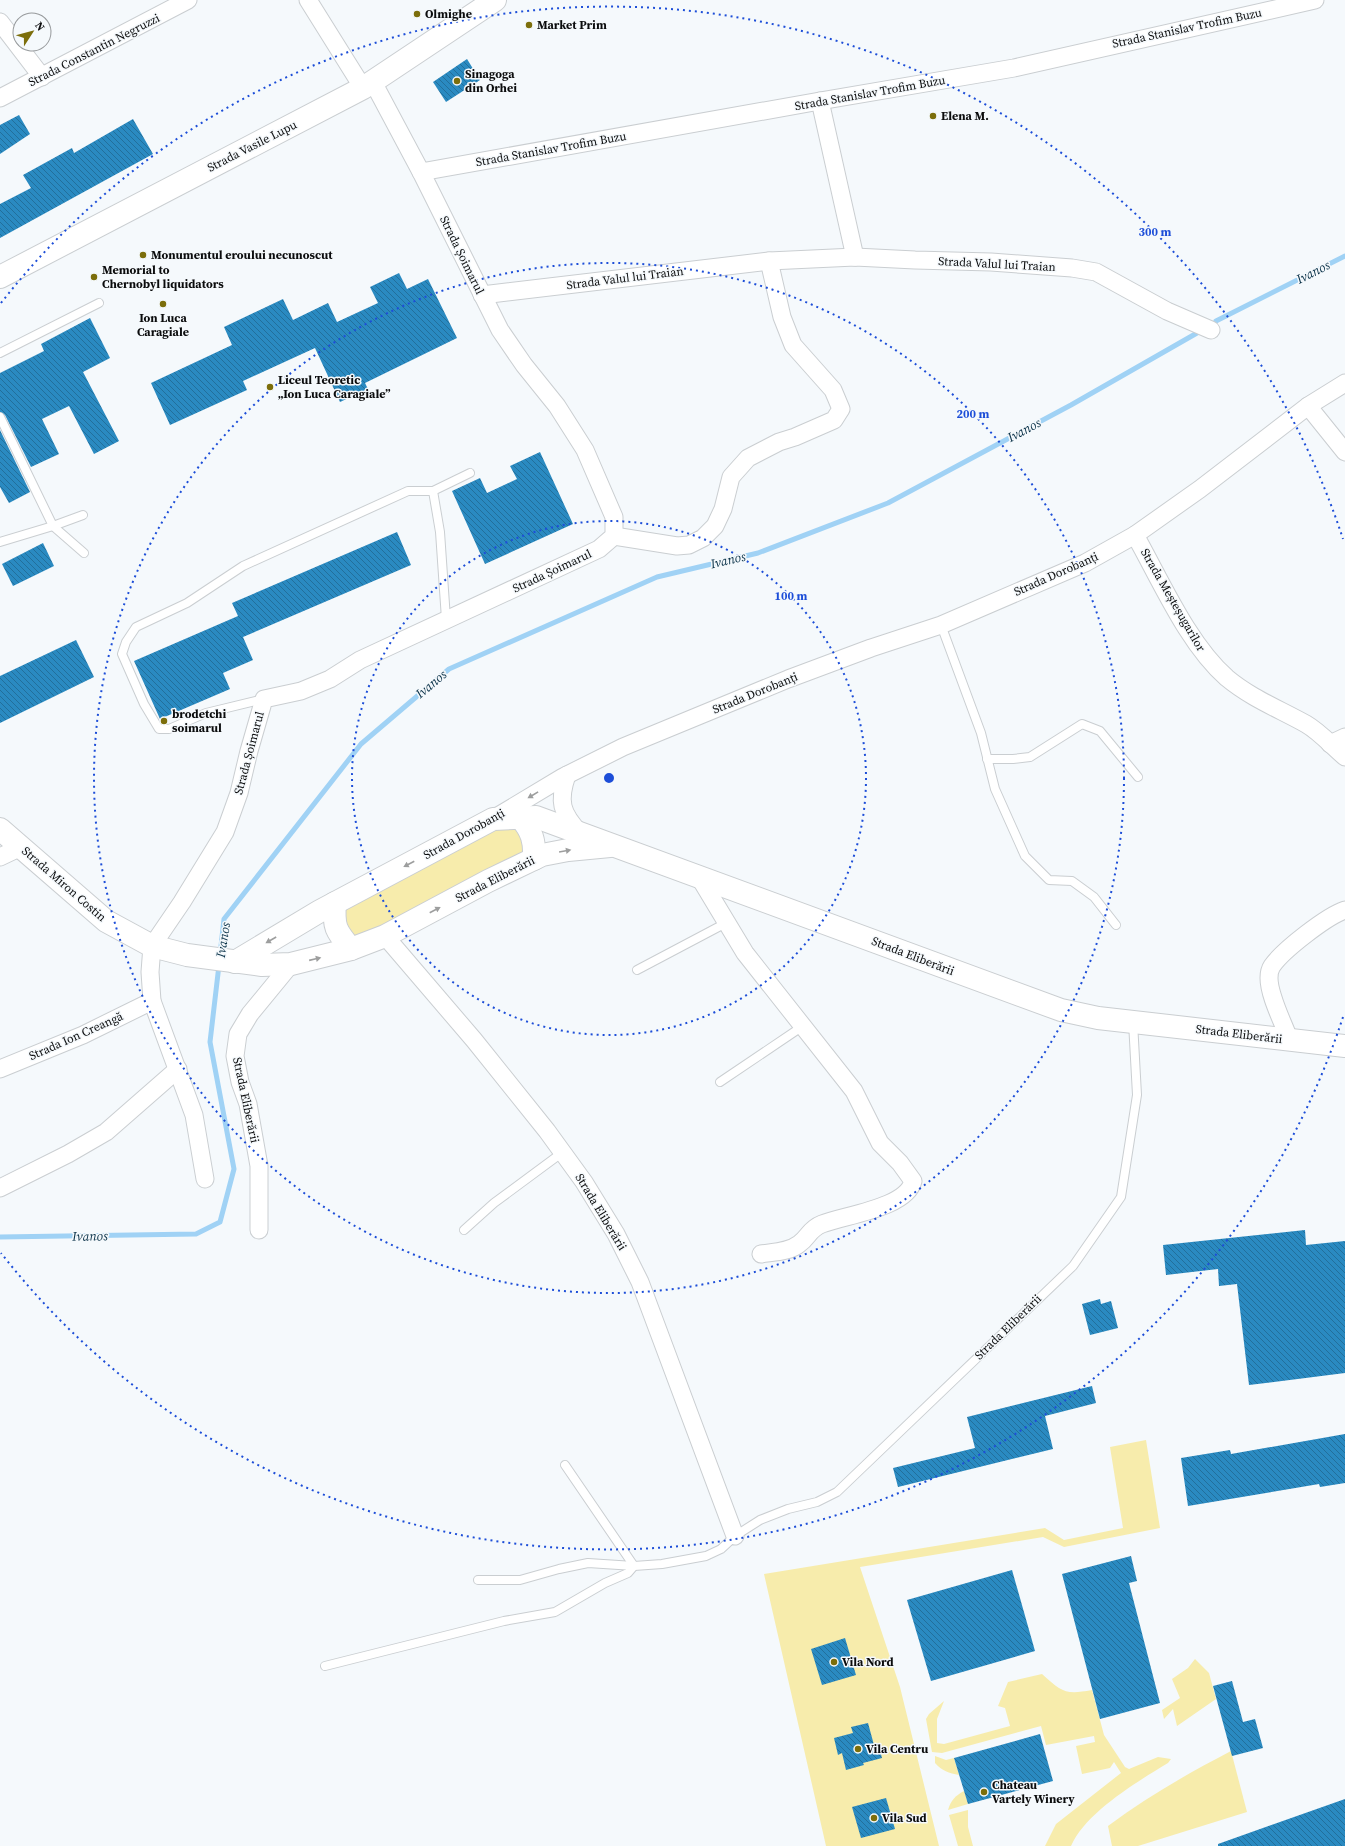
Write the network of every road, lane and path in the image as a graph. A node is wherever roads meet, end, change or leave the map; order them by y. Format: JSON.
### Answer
{"nodes":[{"id":1,"x":158,"y":0,"type":"edge"},
{"id":2,"x":188,"y":0,"type":"edge"},
{"id":3,"x":308,"y":0,"type":"edge"},
{"id":4,"x":495,"y":0,"type":"edge"},
{"id":5,"x":1316,"y":0,"type":"edge"},
{"id":6,"x":158,"y":17,"type":"junction"},
{"id":7,"x":0,"y":22,"type":"edge"},
{"id":8,"x":42,"y":77,"type":"junction"},
{"id":9,"x":368,"y":85,"type":"junction"},
{"id":10,"x":0,"y":98,"type":"edge"},
{"id":11,"x":820,"y":101,"type":"junction"},
{"id":12,"x":421,"y":172,"type":"junction"},
{"id":13,"x":855,"y":257,"type":"junction"},
{"id":14,"x":769,"y":261,"type":"junction"},
{"id":15,"x":0,"y":276,"type":"edge"},
{"id":16,"x":482,"y":295,"type":"junction"},
{"id":17,"x":99,"y":303,"type":"dead end"},
{"id":18,"x":1211,"y":330,"type":"dead end"},
{"id":19,"x":0,"y":353,"type":"edge"},
{"id":20,"x":1345,"y":383,"type":"edge"},
{"id":21,"x":1308,"y":406,"type":"junction"},
{"id":22,"x":0,"y":417,"type":"edge"},
{"id":23,"x":1345,"y":452,"type":"edge"},
{"id":24,"x":470,"y":473,"type":"dead end"},
{"id":25,"x":434,"y":491,"type":"junction"},
{"id":26,"x":83,"y":515,"type":"dead end"},
{"id":27,"x":53,"y":526,"type":"junction"},
{"id":28,"x":1135,"y":535,"type":"junction"},
{"id":29,"x":614,"y":536,"type":"junction"},
{"id":30,"x":0,"y":542,"type":"edge"},
{"id":31,"x":84,"y":553,"type":"dead end"},
{"id":32,"x":446,"y":619,"type":"junction"},
{"id":33,"x":941,"y":625,"type":"junction"},
{"id":34,"x":264,"y":700,"type":"junction"},
{"id":35,"x":1338,"y":741,"type":"edge"},
{"id":36,"x":1345,"y":758,"type":"edge"},
{"id":37,"x":987,"y":759,"type":"junction"},
{"id":38,"x":567,"y":775,"type":"junction"},
{"id":39,"x":1138,"y":777,"type":"dead end"},
{"id":40,"x":520,"y":817,"type":"junction"},
{"id":41,"x":493,"y":819,"type":"junction"},
{"id":42,"x":0,"y":829,"type":"edge"},
{"id":43,"x":580,"y":833,"type":"junction"},
{"id":44,"x":613,"y":846,"type":"junction"},
{"id":45,"x":21,"y":847,"type":"junction"},
{"id":46,"x":0,"y":857,"type":"edge"},
{"id":47,"x":534,"y":859,"type":"junction"},
{"id":48,"x":698,"y":875,"type":"junction"},
{"id":49,"x":335,"y":903,"type":"junction"},
{"id":50,"x":1345,"y":910,"type":"edge"},
{"id":51,"x":726,"y":922,"type":"junction"},
{"id":52,"x":1116,"y":925,"type":"dead end"},
{"id":53,"x":385,"y":936,"type":"junction"},
{"id":54,"x":152,"y":946,"type":"junction"},
{"id":55,"x":351,"y":949,"type":"junction"},
{"id":56,"x":235,"y":962,"type":"junction"},
{"id":57,"x":291,"y":964,"type":"junction"},
{"id":58,"x":638,"y":970,"type":"dead end"},
{"id":59,"x":152,"y":1001,"type":"junction"},
{"id":60,"x":1133,"y":1022,"type":"junction"},
{"id":61,"x":803,"y":1026,"type":"junction"},
{"id":62,"x":1289,"y":1040,"type":"junction"},
{"id":63,"x":1345,"y":1046,"type":"edge"},
{"id":64,"x":0,"y":1069,"type":"edge"},
{"id":65,"x":178,"y":1069,"type":"junction"},
{"id":66,"x":720,"y":1082,"type":"dead end"},
{"id":67,"x":563,"y":1152,"type":"junction"},
{"id":68,"x":205,"y":1179,"type":"dead end"},
{"id":69,"x":0,"y":1188,"type":"edge"},
{"id":70,"x":259,"y":1230,"type":"dead end"},
{"id":71,"x":464,"y":1230,"type":"dead end"},
{"id":72,"x":761,"y":1254,"type":"dead end"},
{"id":73,"x":565,"y":1465,"type":"dead end"},
{"id":74,"x":735,"y":1536,"type":"junction"},
{"id":75,"x":634,"y":1566,"type":"junction"},
{"id":76,"x":478,"y":1580,"type":"dead end"},
{"id":77,"x":325,"y":1666,"type":"dead end"}],
"edges":[{"from":1,"to":6,"type":"street"},
{"from":2,"to":6,"type":"street","name":"Strada Constantin Negruzzi"},
{"from":3,"to":9,"type":"street","name":"Strada Șoimarul"},
{"from":4,"to":9,"type":"street","name":"Strada Vasile Lupu"},
{"from":5,"to":11,"type":"street","name":"Strada Stanislav Trofim Buzu"},
{"from":6,"to":8,"type":"street","name":"Strada Constantin Negruzzi"},
{"from":7,"to":8,"type":"street"},
{"from":8,"to":10,"type":"street","name":"Strada Constantin Negruzzi"},
{"from":9,"to":12,"type":"street","name":"Strada Șoimarul"},
{"from":9,"to":15,"type":"street","name":"Strada Vasile Lupu"},
{"from":11,"to":12,"type":"street","name":"Strada Stanislav Trofim Buzu"},
{"from":11,"to":13,"type":"street"},
{"from":12,"to":16,"type":"street","name":"Strada Șoimarul"},
{"from":13,"to":14,"type":"street","name":"Strada Valul lui Traian"},
{"from":13,"to":18,"type":"street","name":"Strada Valul lui Traian"},
{"from":14,"to":16,"type":"street","name":"Strada Valul lui Traian"},
{"from":14,"to":29,"type":"street"},
{"from":16,"to":29,"type":"street","name":"Strada Șoimarul"},
{"from":17,"to":19,"type":"lane"},
{"from":20,"to":21,"type":"street","name":"Strada Dorobanți"},
{"from":21,"to":23,"type":"street"},
{"from":21,"to":28,"type":"street","name":"Strada Dorobanți"},
{"from":22,"to":27,"type":"lane"},
{"from":24,"to":25,"type":"lane"},
{"from":25,"to":32,"type":"lane"},
{"from":25,"to":34,"type":"lane"},
{"from":26,"to":27,"type":"lane"},
{"from":27,"to":30,"type":"lane"},
{"from":27,"to":31,"type":"lane"},
{"from":28,"to":33,"type":"street","name":"Strada Dorobanți"},
{"from":28,"to":35,"type":"street","name":"Strada Meșteșugarilor"},
{"from":29,"to":32,"type":"street","name":"Strada Șoimarul"},
{"from":32,"to":34,"type":"street","name":"Strada Șoimarul"},
{"from":33,"to":37,"type":"lane"},
{"from":33,"to":38,"type":"street","name":"Strada Dorobanți"},
{"from":34,"to":54,"type":"street","name":"Strada Șoimarul"},
{"from":35,"to":36,"type":"street","name":"Strada Meșteșugarilor"},
{"from":37,"to":39,"type":"lane"},
{"from":37,"to":52,"type":"lane"},
{"from":38,"to":41,"type":"street","name":"Strada Dorobanți","one_way":true},
{"from":38,"to":43,"type":"street"},
{"from":40,"to":41,"type":"street","name":"Strada Eliberării"},
{"from":40,"to":43,"type":"street","name":"Strada Eliberării"},
{"from":40,"to":47,"type":"street"},
{"from":41,"to":49,"type":"street","name":"Strada Dorobanți","one_way":true},
{"from":42,"to":45,"type":"street","name":"Strada Miron Costin"},
{"from":43,"to":44,"type":"street","name":"Strada Eliberării"},
{"from":47,"to":44,"type":"street","name":"Strada Eliberării","one_way":true},
{"from":44,"to":48,"type":"street","name":"Strada Eliberării"},
{"from":45,"to":46,"type":"street"},
{"from":45,"to":54,"type":"street","name":"Strada Miron Costin"},
{"from":53,"to":47,"type":"street","name":"Strada Eliberării","one_way":true},
{"from":48,"to":51,"type":"street"},
{"from":48,"to":60,"type":"street","name":"Strada Eliberării"},
{"from":49,"to":55,"type":"street"},
{"from":49,"to":56,"type":"street","name":"Strada Dorobanți","one_way":true},
{"from":50,"to":62,"type":"street"},
{"from":51,"to":58,"type":"lane"},
{"from":51,"to":61,"type":"street"},
{"from":53,"to":55,"type":"street","name":"Strada Eliberării"},
{"from":53,"to":67,"type":"street","name":"Strada Eliberării"},
{"from":54,"to":56,"type":"street"},
{"from":54,"to":59,"type":"street"},
{"from":57,"to":55,"type":"street","name":"Strada Eliberării","one_way":true},
{"from":56,"to":57,"type":"street","name":"Strada Eliberării"},
{"from":57,"to":70,"type":"street","name":"Strada Eliberării"},
{"from":59,"to":64,"type":"street","name":"Strada Ion Creangă"},
{"from":59,"to":65,"type":"street"},
{"from":60,"to":62,"type":"street","name":"Strada Eliberării"},
{"from":60,"to":74,"type":"lane","name":"Strada Eliberării"},
{"from":61,"to":66,"type":"lane"},
{"from":61,"to":72,"type":"street"},
{"from":62,"to":63,"type":"street","name":"Strada Eliberării"},
{"from":65,"to":68,"type":"street"},
{"from":65,"to":69,"type":"street"},
{"from":67,"to":71,"type":"lane"},
{"from":67,"to":74,"type":"street","name":"Strada Eliberării"},
{"from":73,"to":75,"type":"lane"},
{"from":74,"to":75,"type":"lane","name":"Strada Eliberării"},
{"from":75,"to":76,"type":"lane","name":"Strada Eliberării"},
{"from":75,"to":77,"type":"lane"}]}
